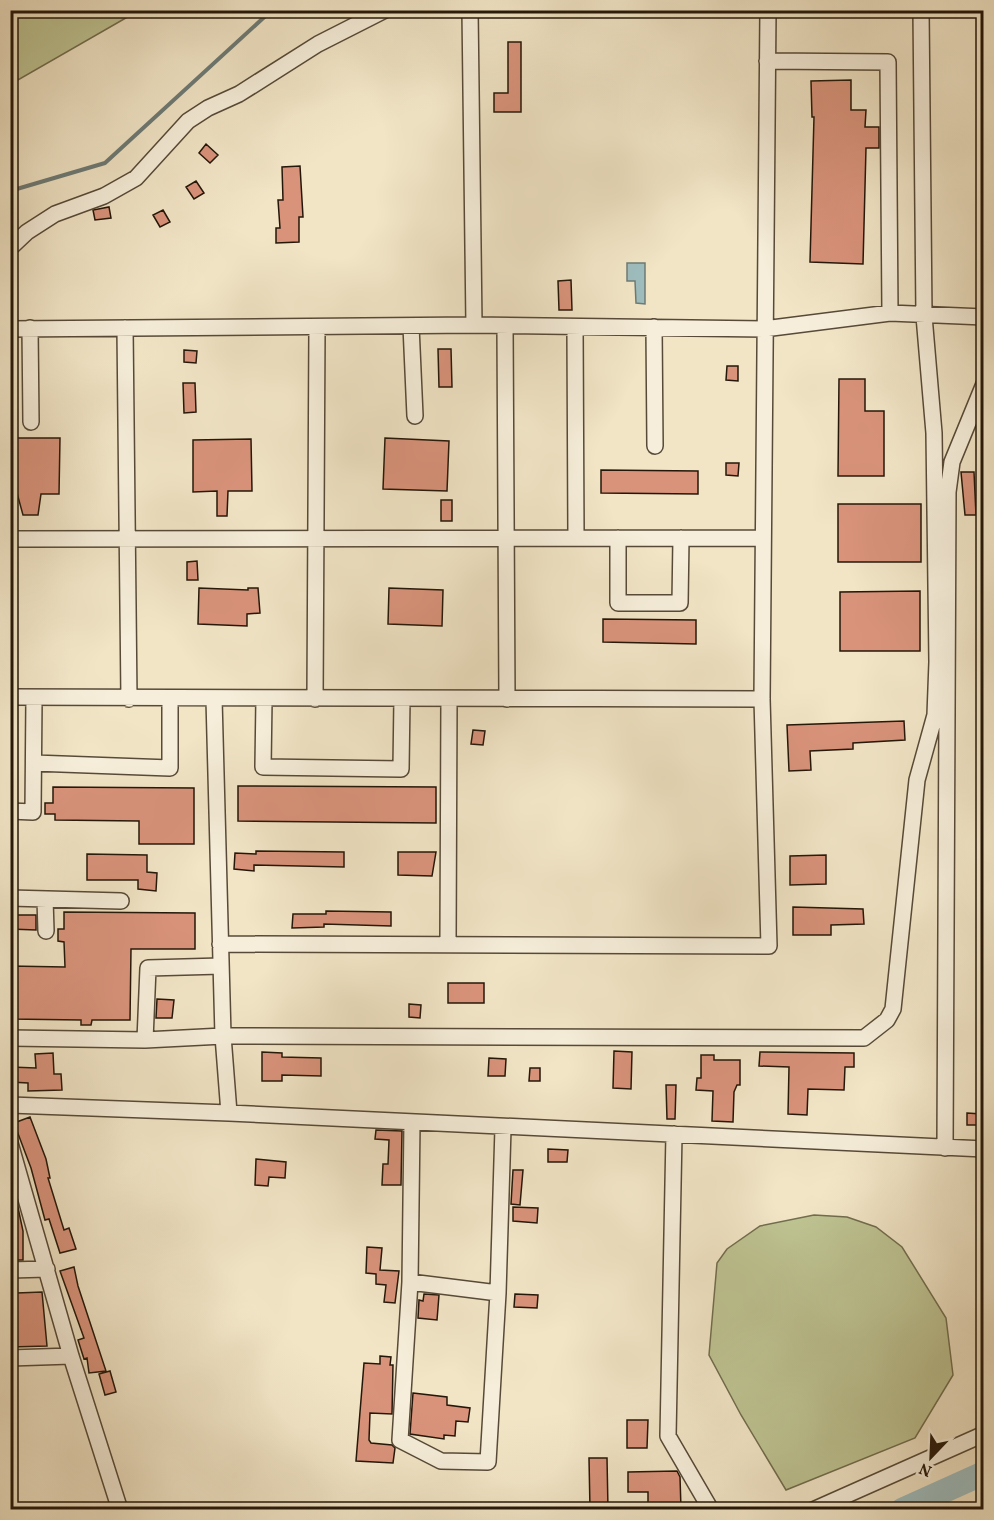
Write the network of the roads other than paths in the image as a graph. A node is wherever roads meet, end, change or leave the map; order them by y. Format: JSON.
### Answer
{"nodes":[{"id":1,"x":385,"y":10,"type":"edge"},
{"id":2,"x":470,"y":10,"type":"edge"},
{"id":3,"x":768,"y":10,"type":"edge"},
{"id":4,"x":921,"y":10,"type":"edge"},
{"id":5,"x":767,"y":61,"type":"junction"},
{"id":6,"x":10,"y":248,"type":"edge"},
{"id":7,"x":890,"y":313,"type":"junction"},
{"id":8,"x":930,"y":315,"type":"junction"},
{"id":9,"x":984,"y":317,"type":"edge"},
{"id":10,"x":411,"y":326,"type":"junction"},
{"id":11,"x":474,"y":326,"type":"junction"},
{"id":12,"x":506,"y":326,"type":"junction"},
{"id":13,"x":317,"y":327,"type":"junction"},
{"id":14,"x":575,"y":327,"type":"junction"},
{"id":15,"x":654,"y":327,"type":"junction"},
{"id":16,"x":30,"y":328,"type":"junction"},
{"id":17,"x":125,"y":328,"type":"junction"},
{"id":18,"x":10,"y":329,"type":"edge"},
{"id":19,"x":764,"y":329,"type":"junction"},
{"id":20,"x":984,"y":384,"type":"edge"},
{"id":21,"x":416,"y":416,"type":"dead end"},
{"id":22,"x":31,"y":422,"type":"dead end"},
{"id":23,"x":655,"y":446,"type":"dead end"},
{"id":24,"x":10,"y":538,"type":"edge"},
{"id":25,"x":125,"y":538,"type":"junction"},
{"id":26,"x":315,"y":538,"type":"junction"},
{"id":27,"x":506,"y":538,"type":"junction"},
{"id":28,"x":576,"y":538,"type":"junction"},
{"id":29,"x":618,"y":538,"type":"junction"},
{"id":30,"x":681,"y":538,"type":"junction"},
{"id":31,"x":763,"y":538,"type":"junction"},
{"id":32,"x":10,"y":698,"type":"edge"},
{"id":33,"x":34,"y":698,"type":"junction"},
{"id":34,"x":129,"y":699,"type":"junction"},
{"id":35,"x":170,"y":699,"type":"junction"},
{"id":36,"x":214,"y":699,"type":"junction"},
{"id":37,"x":264,"y":699,"type":"junction"},
{"id":38,"x":315,"y":699,"type":"junction"},
{"id":39,"x":402,"y":699,"type":"junction"},
{"id":40,"x":449,"y":699,"type":"junction"},
{"id":41,"x":507,"y":699,"type":"junction"},
{"id":42,"x":762,"y":699,"type":"junction"},
{"id":43,"x":34,"y":764,"type":"junction"},
{"id":44,"x":10,"y":811,"type":"edge"},
{"id":45,"x":10,"y":898,"type":"edge"},
{"id":46,"x":45,"y":899,"type":"junction"},
{"id":47,"x":121,"y":901,"type":"dead end"},
{"id":48,"x":46,"y":931,"type":"dead end"},
{"id":49,"x":220,"y":944,"type":"junction"},
{"id":50,"x":448,"y":944,"type":"junction"},
{"id":51,"x":221,"y":966,"type":"junction"},
{"id":52,"x":10,"y":1038,"type":"edge"},
{"id":53,"x":145,"y":1040,"type":"junction"},
{"id":54,"x":223,"y":1043,"type":"junction"},
{"id":55,"x":10,"y":1105,"type":"edge"},
{"id":56,"x":229,"y":1113,"type":"junction"},
{"id":57,"x":412,"y":1124,"type":"junction"},
{"id":58,"x":503,"y":1128,"type":"junction"},
{"id":59,"x":674,"y":1134,"type":"junction"},
{"id":60,"x":10,"y":1143,"type":"edge"},
{"id":61,"x":945,"y":1148,"type":"junction"},
{"id":62,"x":984,"y":1149,"type":"edge"},
{"id":63,"x":16,"y":1184,"type":"edge"},
{"id":64,"x":47,"y":1269,"type":"junction"},
{"id":65,"x":10,"y":1270,"type":"edge"},
{"id":66,"x":410,"y":1282,"type":"junction"},
{"id":67,"x":498,"y":1293,"type":"junction"},
{"id":68,"x":71,"y":1356,"type":"junction"},
{"id":69,"x":10,"y":1358,"type":"edge"},
{"id":70,"x":984,"y":1434,"type":"edge"},
{"id":71,"x":120,"y":1509,"type":"edge"},
{"id":72,"x":711,"y":1509,"type":"edge"},
{"id":73,"x":813,"y":1509,"type":"edge"}],
"edges":[{"from":1,"to":6,"type":"street"},
{"from":2,"to":11,"type":"street"},
{"from":3,"to":5,"type":"street"},
{"from":4,"to":8,"type":"street"},
{"from":5,"to":7,"type":"street"},
{"from":5,"to":19,"type":"street"},
{"from":7,"to":8,"type":"street"},
{"from":7,"to":19,"type":"street"},
{"from":8,"to":9,"type":"street"},
{"from":8,"to":54,"type":"street"},
{"from":10,"to":11,"type":"street"},
{"from":10,"to":13,"type":"street"},
{"from":10,"to":21,"type":"street"},
{"from":11,"to":12,"type":"street"},
{"from":12,"to":14,"type":"street"},
{"from":12,"to":27,"type":"street"},
{"from":13,"to":17,"type":"street"},
{"from":13,"to":26,"type":"street"},
{"from":14,"to":15,"type":"street"},
{"from":14,"to":28,"type":"street"},
{"from":15,"to":19,"type":"street"},
{"from":15,"to":23,"type":"street"},
{"from":16,"to":17,"type":"street"},
{"from":16,"to":18,"type":"street"},
{"from":16,"to":22,"type":"street"},
{"from":17,"to":25,"type":"street"},
{"from":19,"to":31,"type":"street"},
{"from":20,"to":61,"type":"street"},
{"from":24,"to":25,"type":"street"},
{"from":25,"to":26,"type":"street"},
{"from":25,"to":34,"type":"street"},
{"from":26,"to":27,"type":"street"},
{"from":26,"to":38,"type":"street"},
{"from":27,"to":28,"type":"street"},
{"from":27,"to":41,"type":"street"},
{"from":28,"to":29,"type":"street"},
{"from":29,"to":30,"type":"street"},
{"from":29,"to":30,"type":"street"},
{"from":30,"to":31,"type":"street"},
{"from":31,"to":42,"type":"street"},
{"from":32,"to":33,"type":"street"},
{"from":33,"to":34,"type":"street"},
{"from":33,"to":43,"type":"street"},
{"from":34,"to":35,"type":"street"},
{"from":35,"to":36,"type":"street"},
{"from":35,"to":43,"type":"street"},
{"from":36,"to":37,"type":"street"},
{"from":36,"to":49,"type":"street"},
{"from":37,"to":38,"type":"street"},
{"from":37,"to":39,"type":"street"},
{"from":38,"to":39,"type":"street"},
{"from":39,"to":40,"type":"street"},
{"from":40,"to":41,"type":"street"},
{"from":40,"to":50,"type":"street"},
{"from":41,"to":42,"type":"street"},
{"from":42,"to":50,"type":"street"},
{"from":43,"to":44,"type":"street"},
{"from":45,"to":46,"type":"street"},
{"from":46,"to":47,"type":"street"},
{"from":46,"to":48,"type":"street"},
{"from":49,"to":50,"type":"street"},
{"from":49,"to":51,"type":"street"},
{"from":51,"to":53,"type":"street"},
{"from":51,"to":54,"type":"street"},
{"from":52,"to":53,"type":"street"},
{"from":53,"to":54,"type":"street"},
{"from":54,"to":56,"type":"street"},
{"from":55,"to":56,"type":"street"},
{"from":56,"to":57,"type":"street"},
{"from":57,"to":58,"type":"street"},
{"from":57,"to":66,"type":"street"},
{"from":58,"to":59,"type":"street"},
{"from":58,"to":67,"type":"street"},
{"from":59,"to":61,"type":"street"},
{"from":59,"to":72,"type":"street"},
{"from":60,"to":63,"type":"street"},
{"from":61,"to":62,"type":"street"},
{"from":63,"to":64,"type":"street"},
{"from":64,"to":65,"type":"street"},
{"from":64,"to":68,"type":"street"},
{"from":66,"to":67,"type":"street"},
{"from":66,"to":67,"type":"street"},
{"from":68,"to":69,"type":"street"},
{"from":68,"to":71,"type":"street"},
{"from":70,"to":73,"type":"street"}]}
